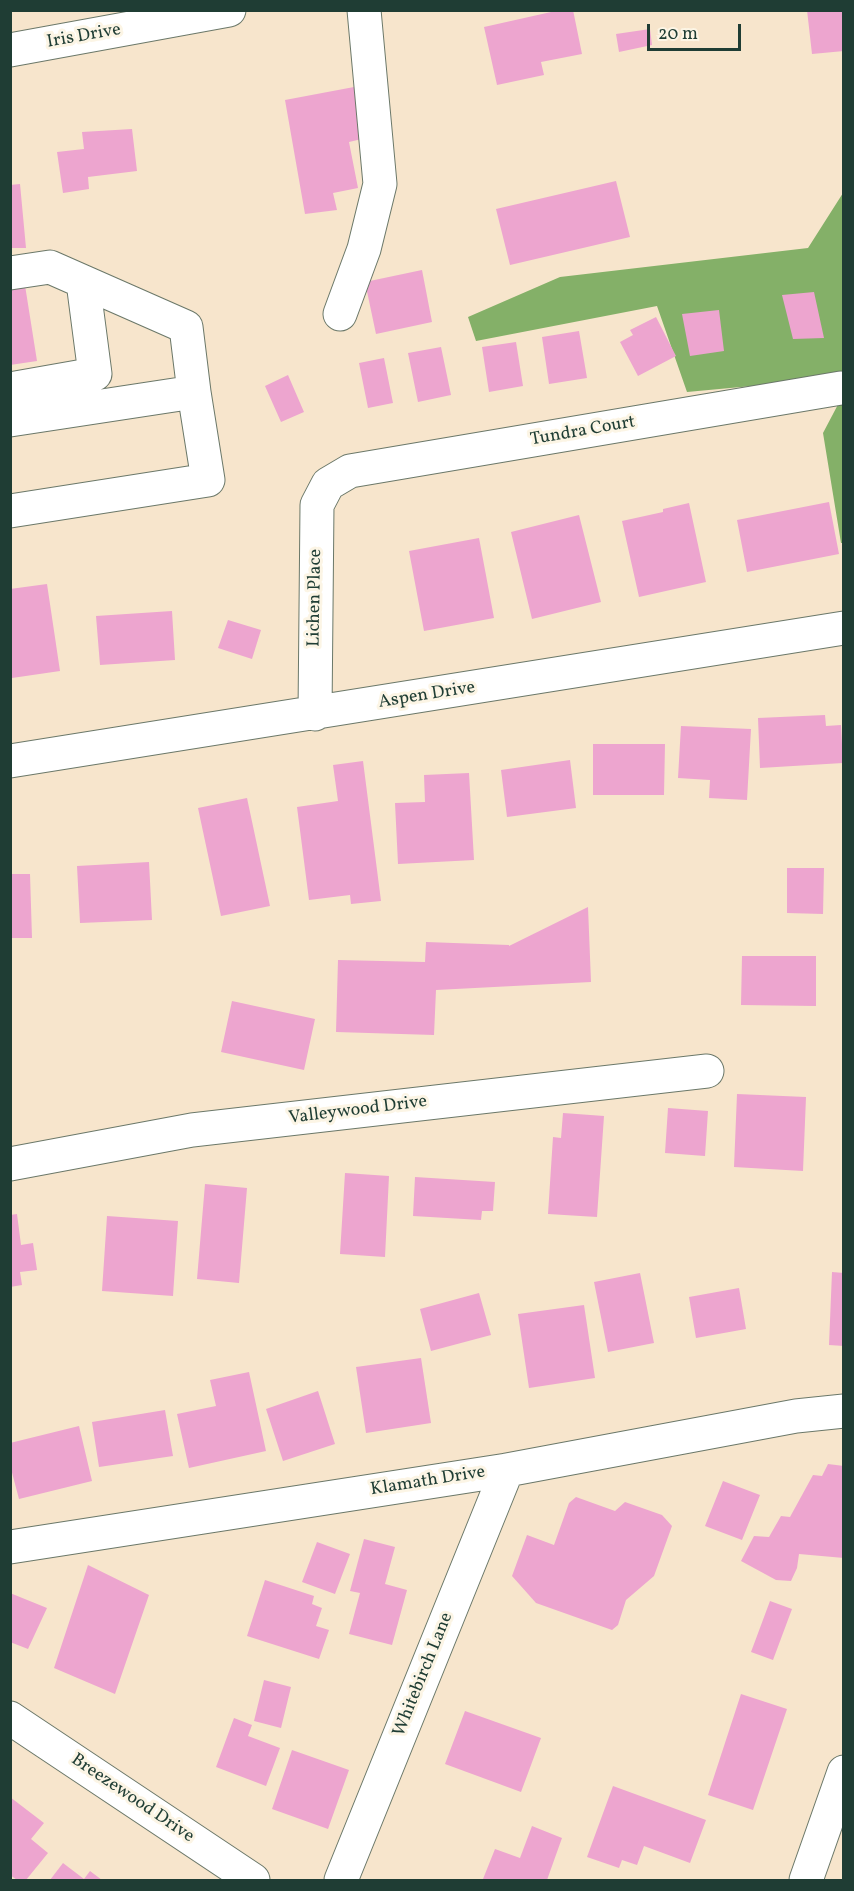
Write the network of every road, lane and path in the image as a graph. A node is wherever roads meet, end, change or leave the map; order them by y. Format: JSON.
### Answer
{"nodes":[{"id":1,"x":229,"y":10,"type":"edge"},
{"id":2,"x":364,"y":10,"type":"edge"},
{"id":3,"x":10,"y":50,"type":"edge"},
{"id":4,"x":10,"y":273,"type":"edge"},
{"id":5,"x":83,"y":282,"type":"junction"},
{"id":6,"x":340,"y":314,"type":"dead end"},
{"id":7,"x":841,"y":388,"type":"dead end"},
{"id":8,"x":10,"y":389,"type":"edge"},
{"id":9,"x":194,"y":392,"type":"junction"},
{"id":10,"x":10,"y":420,"type":"edge"},
{"id":11,"x":328,"y":484,"type":"joint"},
{"id":12,"x":10,"y":511,"type":"edge"},
{"id":13,"x":843,"y":628,"type":"edge"},
{"id":14,"x":315,"y":714,"type":"junction"},
{"id":15,"x":10,"y":761,"type":"edge"},
{"id":16,"x":707,"y":1071,"type":"dead end"},
{"id":17,"x":10,"y":1164,"type":"edge"},
{"id":18,"x":843,"y":1411,"type":"edge"},
{"id":19,"x":507,"y":1470,"type":"junction"},
{"id":20,"x":10,"y":1547,"type":"edge"},
{"id":21,"x":10,"y":1718,"type":"edge"},
{"id":22,"x":843,"y":1772,"type":"edge"},
{"id":23,"x":253,"y":1881,"type":"edge"},
{"id":24,"x":342,"y":1881,"type":"edge"},
{"id":25,"x":806,"y":1881,"type":"edge"}],
"edges":[{"from":1,"to":3,"type":"street","name":"Iris Drive"},
{"from":2,"to":6,"type":"street"},
{"from":4,"to":5,"type":"street"},
{"from":5,"to":8,"type":"street"},
{"from":5,"to":9,"type":"street"},
{"from":7,"to":11,"type":"street","name":"Tundra Court"},
{"from":9,"to":10,"type":"street"},
{"from":9,"to":12,"type":"street"},
{"from":11,"to":14,"type":"street","name":"Lichen Place"},
{"from":13,"to":14,"type":"street","name":"Aspen Drive"},
{"from":14,"to":15,"type":"street","name":"Aspen Drive"},
{"from":16,"to":17,"type":"street","name":"Valleywood Drive"},
{"from":18,"to":19,"type":"street","name":"Klamath Drive"},
{"from":19,"to":20,"type":"street","name":"Klamath Drive"},
{"from":19,"to":24,"type":"street","name":"Whitebirch Lane"},
{"from":21,"to":23,"type":"street","name":"Breezewood Drive"},
{"from":22,"to":25,"type":"street"}]}
